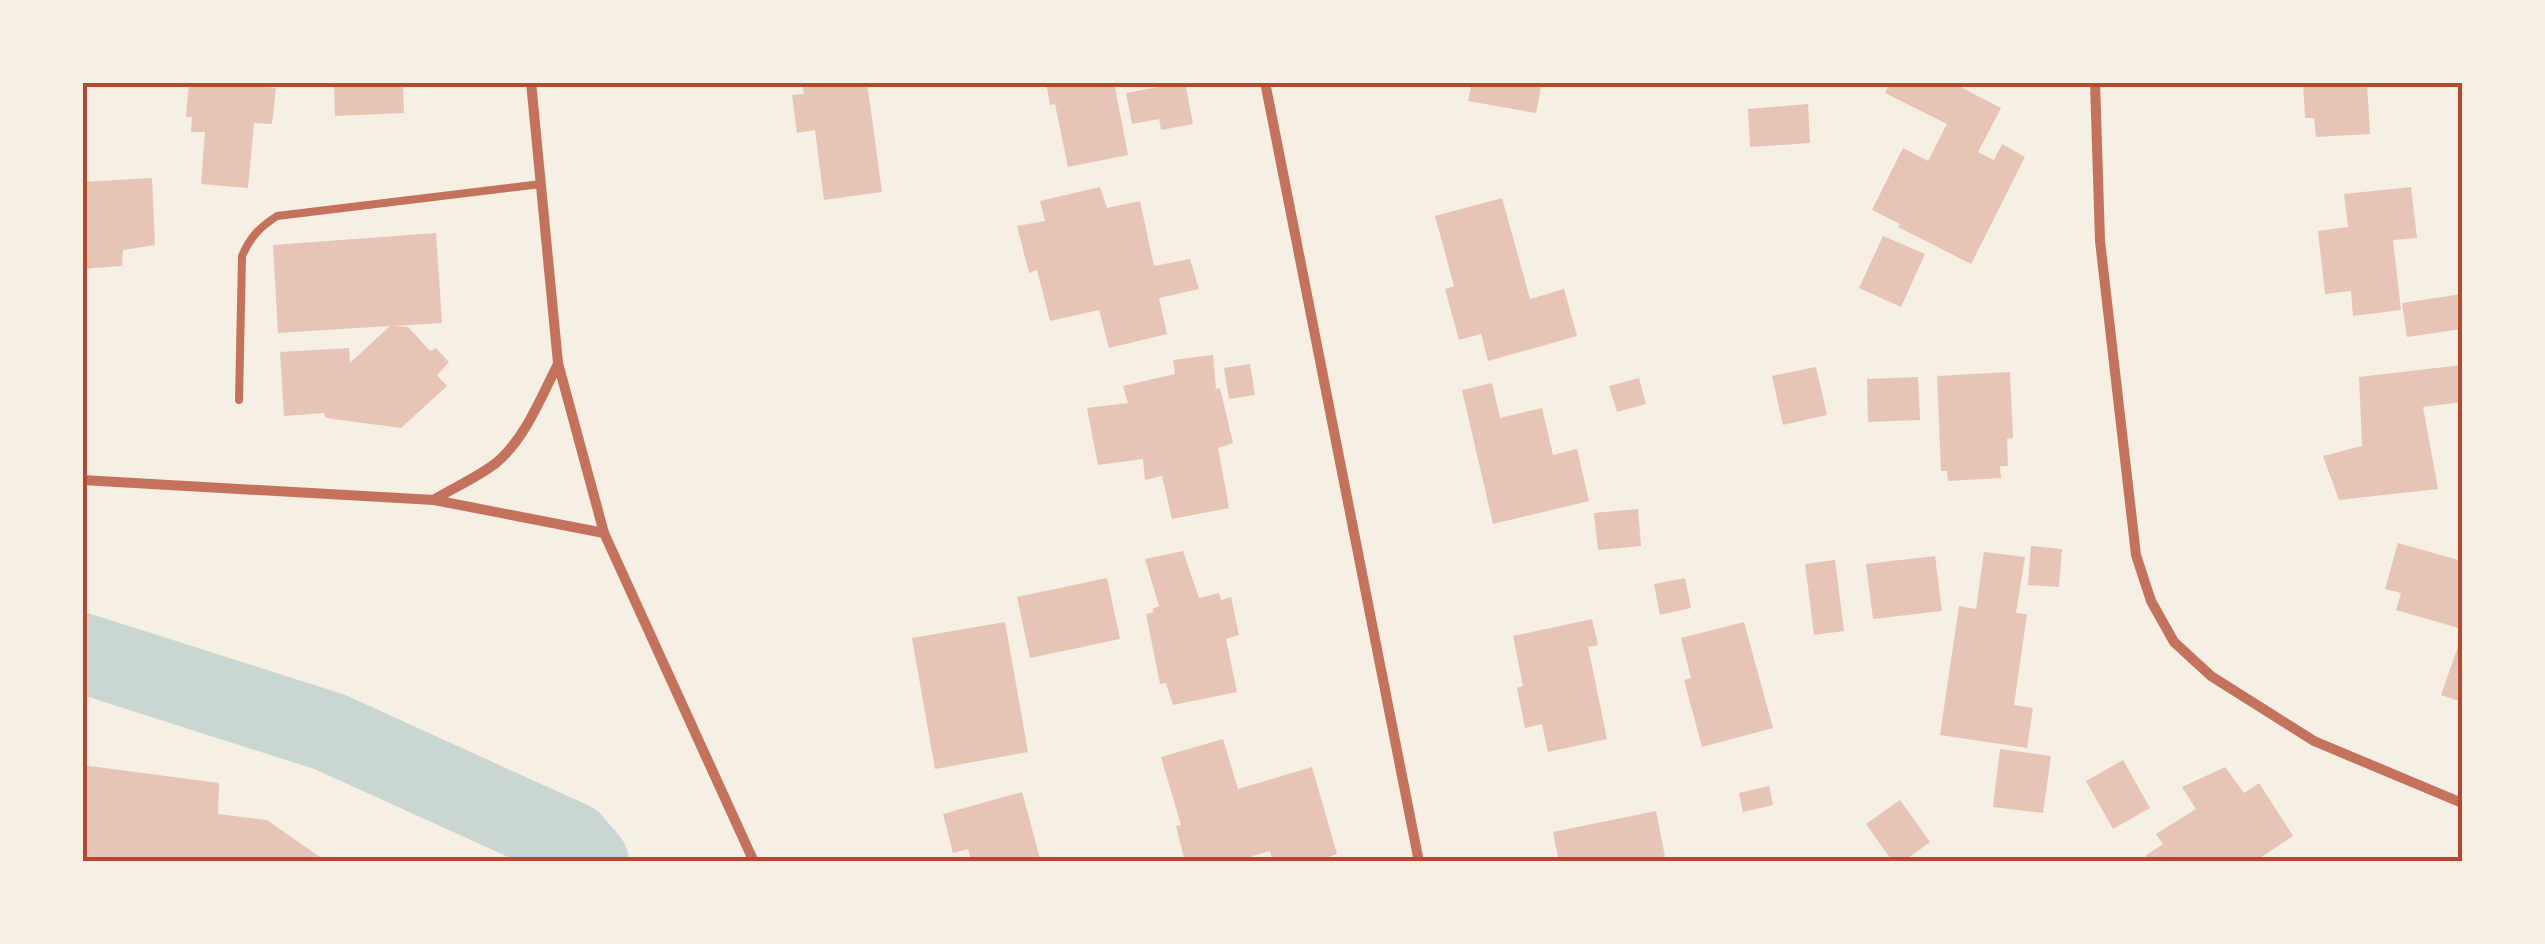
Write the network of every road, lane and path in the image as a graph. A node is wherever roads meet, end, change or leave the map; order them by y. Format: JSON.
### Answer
{"nodes":[{"id":1,"x":531,"y":82,"type":"edge"},
{"id":2,"x":1264,"y":82,"type":"edge"},
{"id":3,"x":2096,"y":82,"type":"edge"},
{"id":4,"x":541,"y":184,"type":"junction"},
{"id":5,"x":558,"y":363,"type":"junction"},
{"id":6,"x":238,"y":400,"type":"dead end"},
{"id":7,"x":82,"y":480,"type":"edge"},
{"id":8,"x":434,"y":500,"type":"junction"},
{"id":9,"x":604,"y":533,"type":"junction"},
{"id":10,"x":2462,"y":803,"type":"edge"},
{"id":11,"x":754,"y":862,"type":"edge"},
{"id":12,"x":1419,"y":862,"type":"edge"}],
"edges":[{"from":1,"to":4,"type":"street"},
{"from":2,"to":12,"type":"street"},
{"from":3,"to":10,"type":"street"},
{"from":4,"to":5,"type":"street"},
{"from":4,"to":6,"type":"lane"},
{"from":5,"to":8,"type":"street"},
{"from":5,"to":9,"type":"street"},
{"from":7,"to":8,"type":"street"},
{"from":8,"to":9,"type":"street"},
{"from":9,"to":11,"type":"street"}]}
